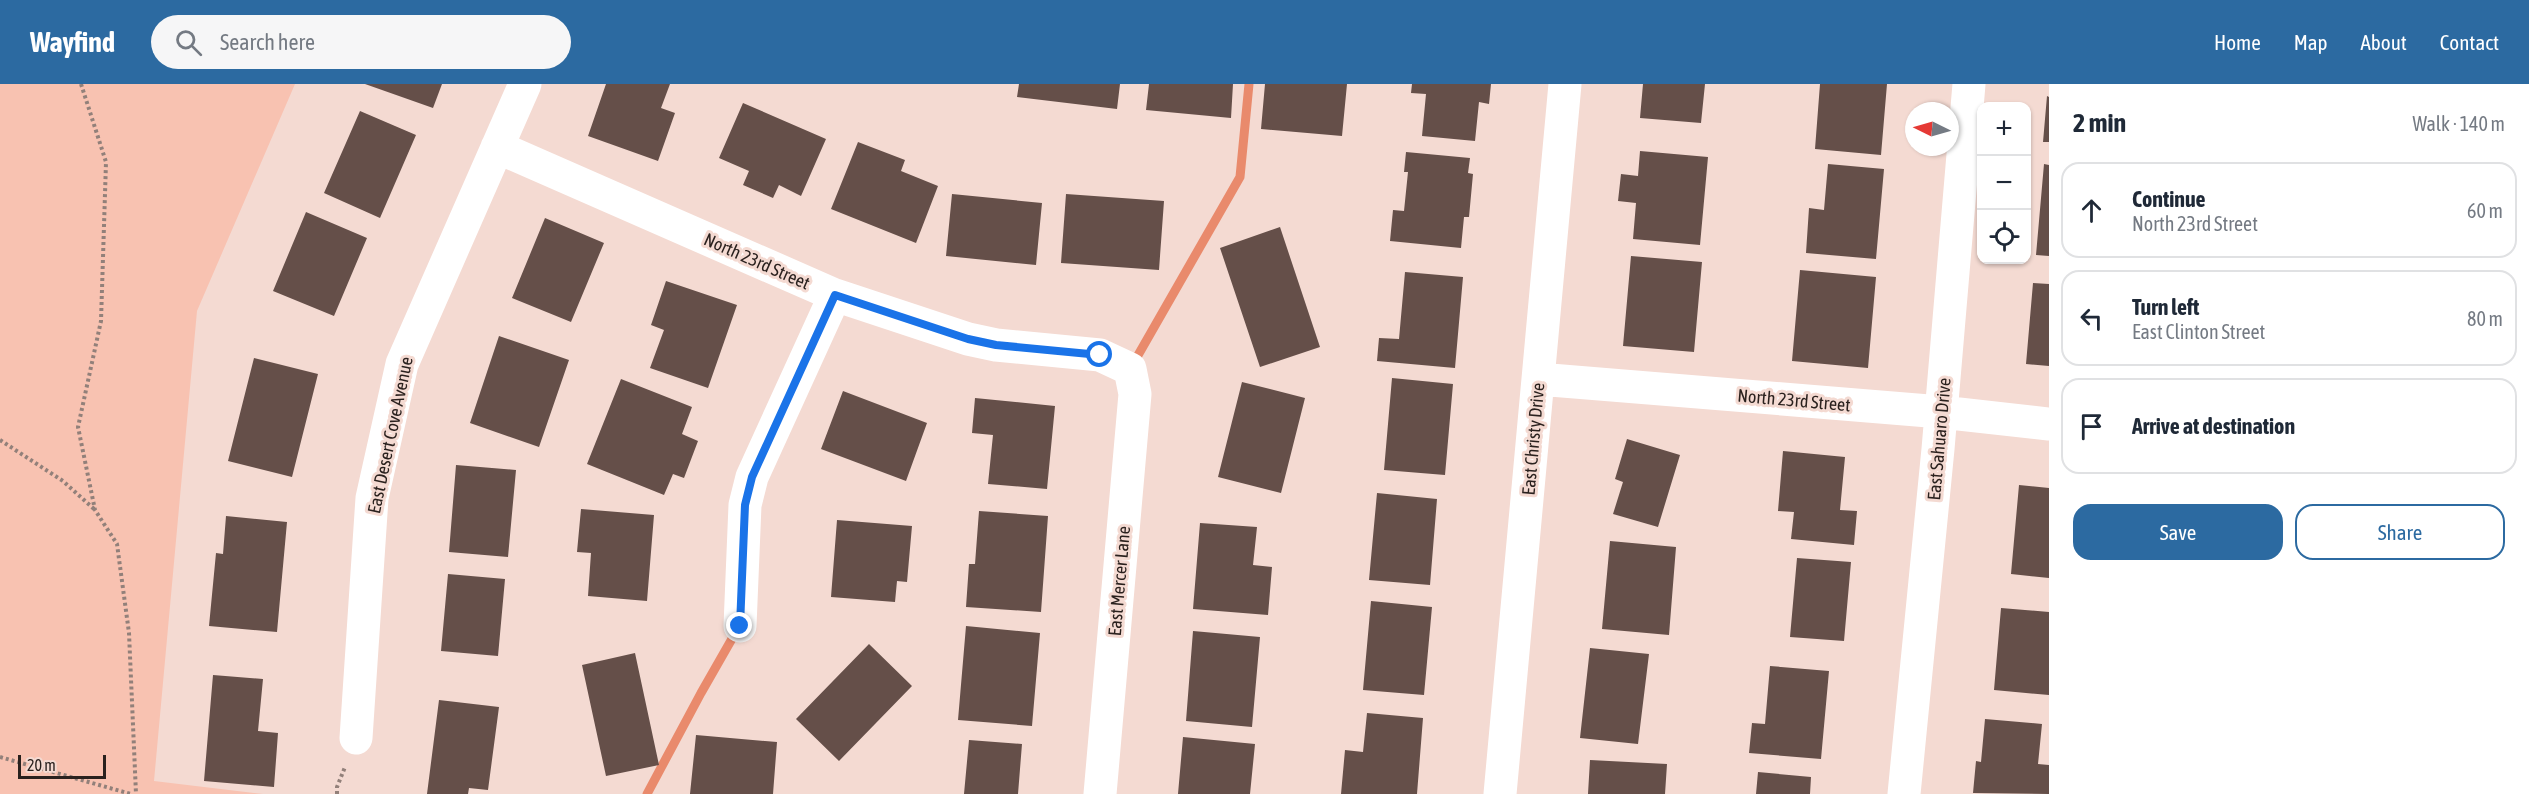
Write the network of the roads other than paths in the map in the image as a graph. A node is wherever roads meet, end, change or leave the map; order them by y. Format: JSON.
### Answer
{"nodes":[{"id":1,"x":525,"y":84,"type":"edge"},
{"id":2,"x":1565,"y":84,"type":"edge"},
{"id":3,"x":1969,"y":84,"type":"edge"},
{"id":4,"x":497,"y":147,"type":"junction"},
{"id":5,"x":835,"y":295,"type":"junction"},
{"id":6,"x":1130,"y":369,"type":"joint"},
{"id":7,"x":1538,"y":379,"type":"junction"},
{"id":8,"x":1941,"y":412,"type":"junction"},
{"id":9,"x":2049,"y":424,"type":"edge"},
{"id":10,"x":740,"y":626,"type":"dead end"},
{"id":11,"x":356,"y":738,"type":"dead end"},
{"id":12,"x":1100,"y":794,"type":"edge"},
{"id":13,"x":1500,"y":794,"type":"edge"},
{"id":14,"x":1904,"y":794,"type":"edge"}],
"edges":[{"from":1,"to":4,"type":"street","name":"East Desert Cove Avenue"},
{"from":2,"to":7,"type":"street","name":"East Christy Drive"},
{"from":3,"to":8,"type":"street","name":"East Sahuaro Drive"},
{"from":4,"to":5,"type":"street","name":"North 23rd Street"},
{"from":4,"to":11,"type":"street","name":"East Desert Cove Avenue"},
{"from":5,"to":6,"type":"street","name":"North 23rd Street"},
{"from":5,"to":10,"type":"street"},
{"from":6,"to":12,"type":"street","name":"East Mercer Lane"},
{"from":7,"to":8,"type":"street","name":"North 23rd Street"},
{"from":7,"to":13,"type":"street","name":"East Christy Drive"},
{"from":8,"to":9,"type":"street","name":"North 23rd Street"},
{"from":8,"to":14,"type":"street","name":"East Sahuaro Drive"}]}
